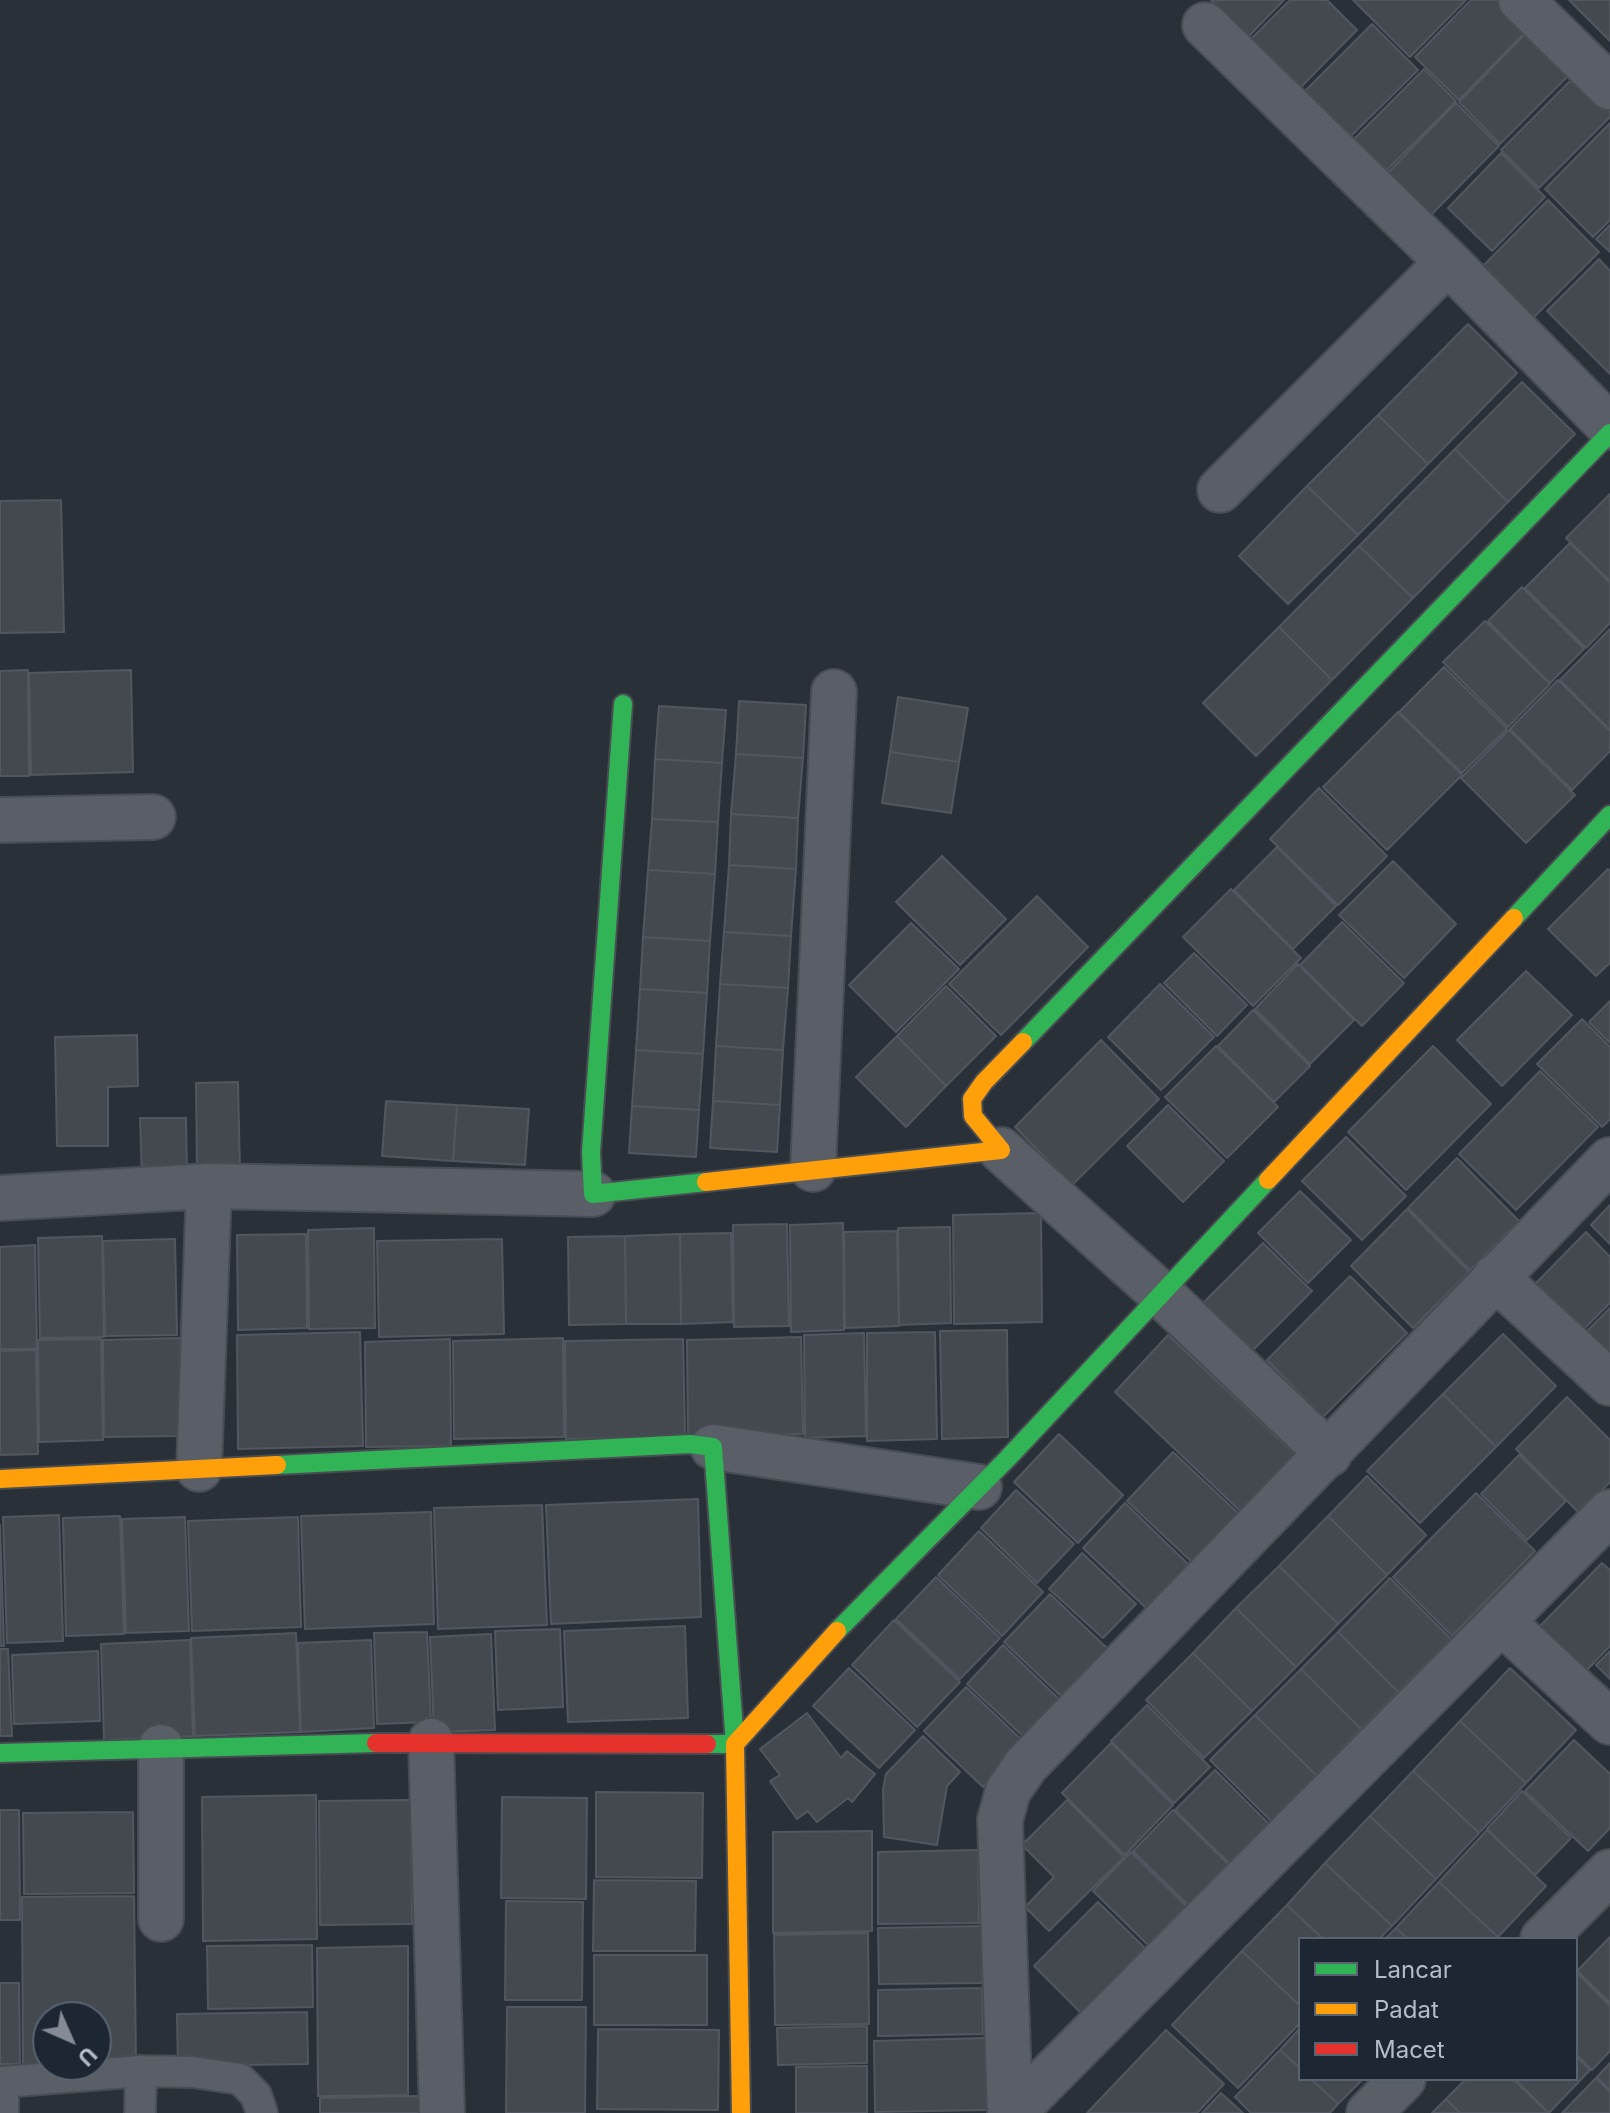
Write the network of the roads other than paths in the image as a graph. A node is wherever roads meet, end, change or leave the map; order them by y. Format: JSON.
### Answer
{"nodes":[{"id":1,"x":1521,"y":0,"type":"edge"},
{"id":2,"x":1205,"y":25,"type":"dead end"},
{"id":3,"x":1610,"y":87,"type":"edge"},
{"id":4,"x":1448,"y":262,"type":"junction"},
{"id":5,"x":1610,"y":427,"type":"edge"},
{"id":6,"x":1610,"y":433,"type":"edge"},
{"id":7,"x":1220,"y":490,"type":"dead end"},
{"id":8,"x":834,"y":692,"type":"dead end"},
{"id":9,"x":623,"y":704,"type":"dead end"},
{"id":10,"x":1610,"y":815,"type":"edge"},
{"id":11,"x":153,"y":817,"type":"dead end"},
{"id":12,"x":0,"y":820,"type":"edge"},
{"id":13,"x":1001,"y":1150,"type":"junction"},
{"id":14,"x":1610,"y":1160,"type":"edge"},
{"id":15,"x":813,"y":1169,"type":"junction"},
{"id":16,"x":209,"y":1186,"type":"junction"},
{"id":17,"x":593,"y":1194,"type":"junction"},
{"id":18,"x":0,"y":1198,"type":"edge"},
{"id":19,"x":1495,"y":1277,"type":"junction"},
{"id":20,"x":1161,"y":1294,"type":"junction"},
{"id":21,"x":1610,"y":1383,"type":"edge"},
{"id":22,"x":713,"y":1447,"type":"junction"},
{"id":23,"x":1329,"y":1454,"type":"junction"},
{"id":24,"x":199,"y":1469,"type":"junction"},
{"id":25,"x":0,"y":1479,"type":"edge"},
{"id":26,"x":979,"y":1487,"type":"junction"},
{"id":27,"x":1610,"y":1512,"type":"edge"},
{"id":28,"x":1501,"y":1621,"type":"junction"},
{"id":29,"x":1610,"y":1722,"type":"edge"},
{"id":30,"x":431,"y":1741,"type":"junction"},
{"id":31,"x":735,"y":1744,"type":"junction"},
{"id":32,"x":161,"y":1747,"type":"junction"},
{"id":33,"x":0,"y":1753,"type":"edge"},
{"id":34,"x":1610,"y":1872,"type":"edge"},
{"id":35,"x":161,"y":1919,"type":"dead end"},
{"id":36,"x":1545,"y":1937,"type":"edge"},
{"id":37,"x":141,"y":2071,"type":"junction"},
{"id":38,"x":1401,"y":2081,"type":"edge"},
{"id":39,"x":3,"y":2113,"type":"edge"},
{"id":40,"x":140,"y":2113,"type":"edge"},
{"id":41,"x":262,"y":2113,"type":"edge"},
{"id":42,"x":442,"y":2113,"type":"edge"},
{"id":43,"x":741,"y":2113,"type":"edge"},
{"id":44,"x":1012,"y":2113,"type":"edge"},
{"id":45,"x":1369,"y":2113,"type":"edge"}],
"edges":[{"from":1,"to":3,"type":"street"},
{"from":2,"to":4,"type":"street"},
{"from":4,"to":5,"type":"street"},
{"from":4,"to":7,"type":"street"},
{"from":6,"to":13,"type":"street"},
{"from":8,"to":15,"type":"street"},
{"from":9,"to":17,"type":"street"},
{"from":10,"to":20,"type":"street"},
{"from":11,"to":12,"type":"street"},
{"from":13,"to":15,"type":"street"},
{"from":13,"to":20,"type":"street"},
{"from":14,"to":19,"type":"street"},
{"from":15,"to":17,"type":"street"},
{"from":16,"to":17,"type":"street"},
{"from":16,"to":18,"type":"street"},
{"from":16,"to":24,"type":"street"},
{"from":19,"to":21,"type":"street"},
{"from":19,"to":23,"type":"street"},
{"from":20,"to":23,"type":"street"},
{"from":20,"to":26,"type":"street"},
{"from":22,"to":24,"type":"street"},
{"from":22,"to":26,"type":"street"},
{"from":22,"to":31,"type":"street"},
{"from":23,"to":44,"type":"street"},
{"from":24,"to":25,"type":"street"},
{"from":26,"to":31,"type":"street"},
{"from":27,"to":28,"type":"street"},
{"from":28,"to":29,"type":"street"},
{"from":28,"to":44,"type":"street"},
{"from":30,"to":31,"type":"street"},
{"from":30,"to":32,"type":"street"},
{"from":30,"to":42,"type":"street"},
{"from":31,"to":43,"type":"street"},
{"from":32,"to":33,"type":"street"},
{"from":32,"to":35,"type":"street"},
{"from":34,"to":36,"type":"street"},
{"from":37,"to":39,"type":"lane"},
{"from":37,"to":40,"type":"lane"},
{"from":37,"to":41,"type":"lane"},
{"from":38,"to":45,"type":"street"}]}
